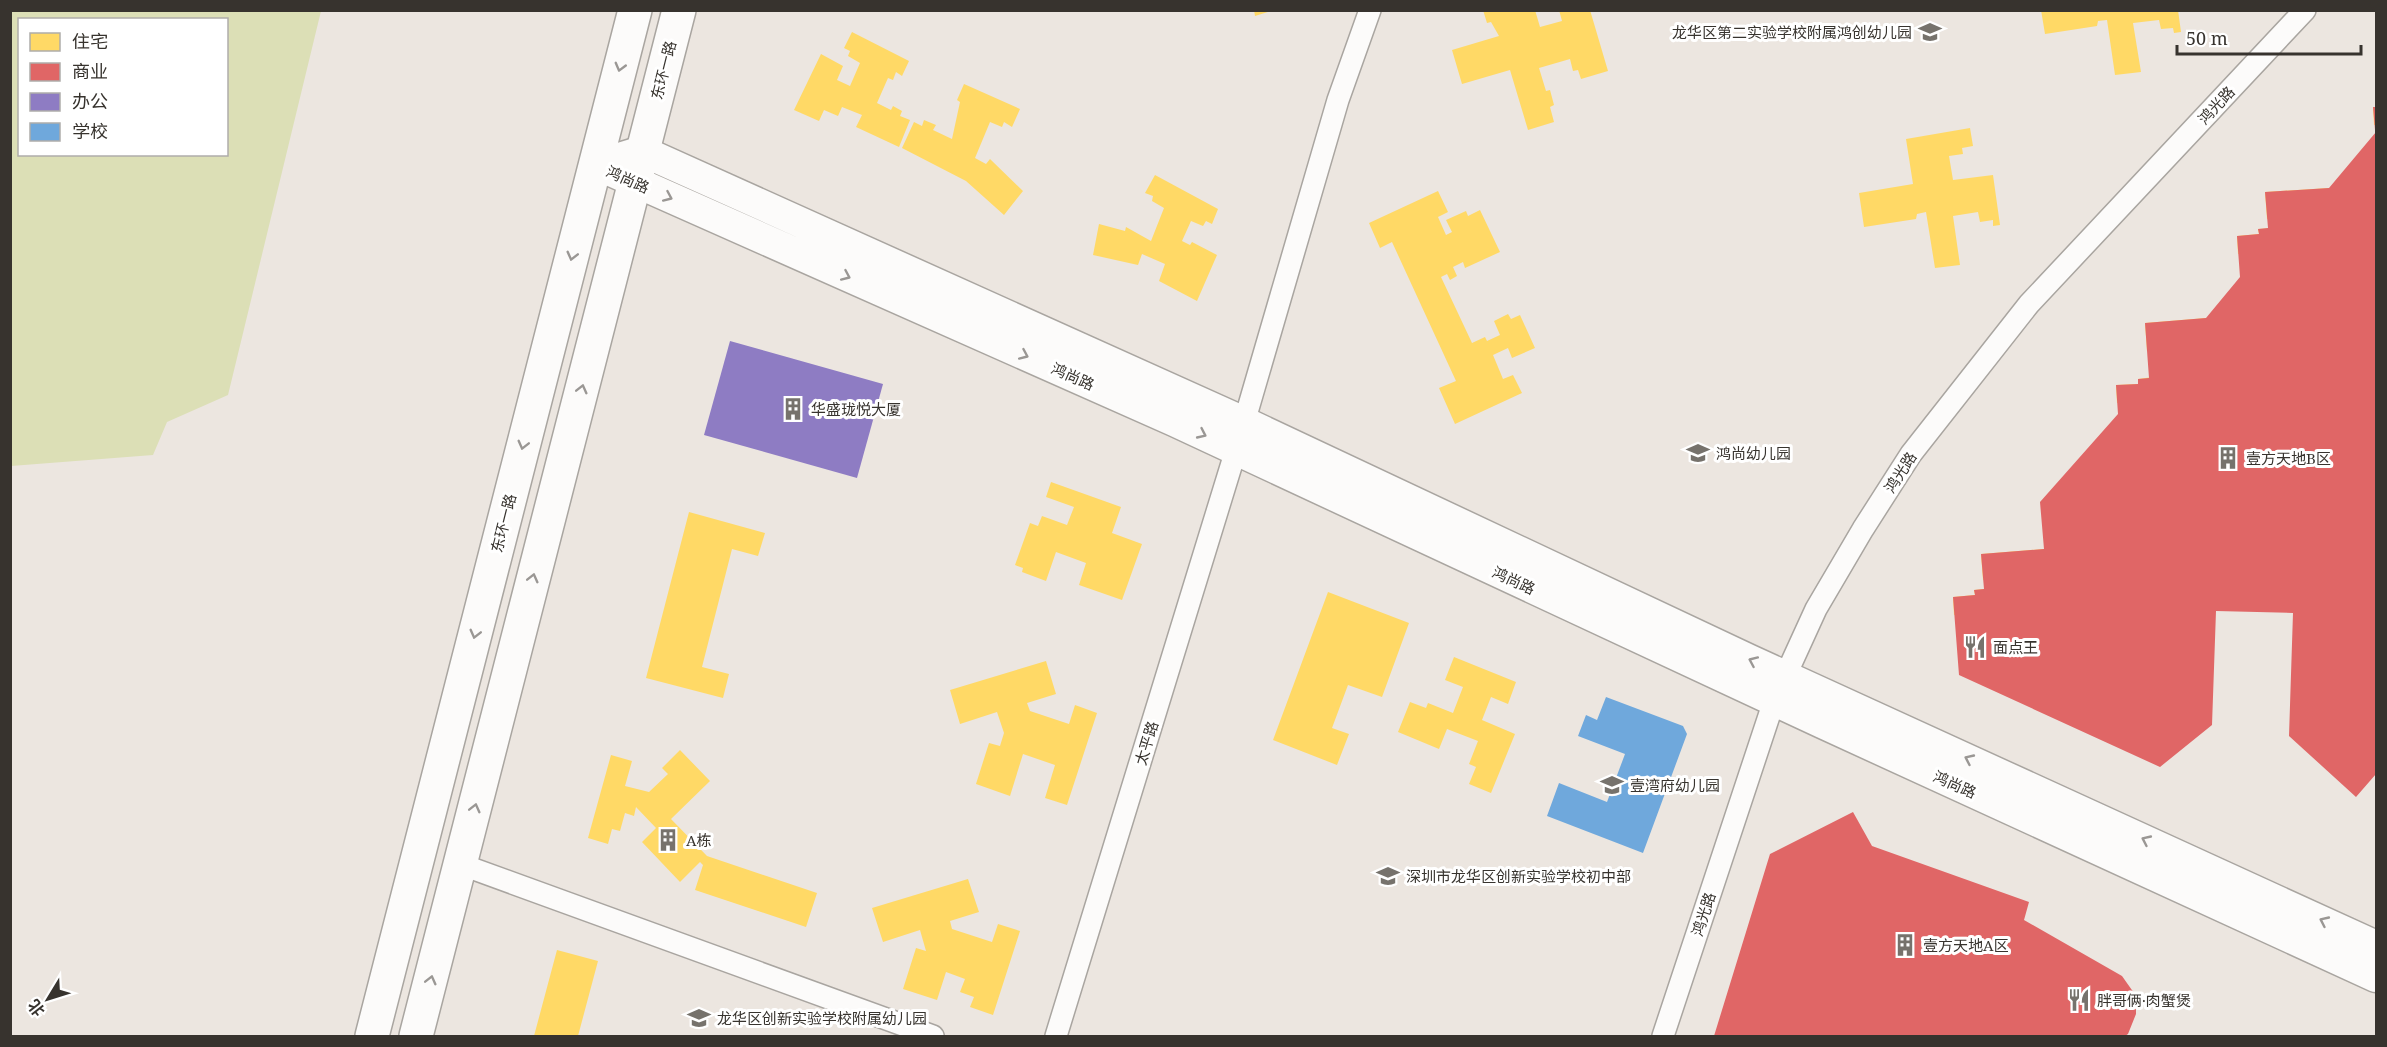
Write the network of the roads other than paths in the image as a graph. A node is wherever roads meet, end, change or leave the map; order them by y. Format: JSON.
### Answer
{"nodes":[{"id":1,"x":635,"y":10,"type":"edge"},
{"id":2,"x":678,"y":10,"type":"edge"},
{"id":3,"x":1370,"y":10,"type":"edge"},
{"id":4,"x":2305,"y":10,"type":"edge"},
{"id":5,"x":595,"y":164,"type":"junction"},
{"id":6,"x":638,"y":167,"type":"junction"},
{"id":7,"x":1244,"y":422,"type":"junction"},
{"id":8,"x":1236,"y":450,"type":"junction"},
{"id":9,"x":1779,"y":688,"type":"junction"},
{"id":10,"x":460,"y":864,"type":"junction"},
{"id":11,"x":2376,"y":946,"type":"edge"},
{"id":12,"x":2376,"y":977,"type":"edge"},
{"id":13,"x":372,"y":1036,"type":"edge"},
{"id":14,"x":416,"y":1036,"type":"edge"},
{"id":15,"x":933,"y":1036,"type":"edge"},
{"id":16,"x":1056,"y":1036,"type":"edge"},
{"id":17,"x":1663,"y":1036,"type":"edge"}],
"edges":[{"from":1,"to":5,"type":"main road","name":"东环一路","one_way":true},
{"from":2,"to":6,"type":"main road","name":"东环一路"},
{"from":3,"to":7,"type":"street","name":"太平路"},
{"from":4,"to":9,"type":"street","name":"鸿光路"},
{"from":5,"to":6,"type":"street","name":"鸿尚路"},
{"from":5,"to":13,"type":"main road","name":"东环一路","one_way":true},
{"from":6,"to":7,"type":"street","name":"鸿尚路"},
{"from":6,"to":8,"type":"street","name":"鸿尚路","one_way":true},
{"from":10,"to":6,"type":"main road","name":"东环一路","one_way":true},
{"from":7,"to":8,"type":"street","name":"太平路"},
{"from":9,"to":7,"type":"street","name":"鸿尚路","one_way":true},
{"from":8,"to":9,"type":"street","name":"鸿尚路"},
{"from":8,"to":16,"type":"street","name":"太平路"},
{"from":11,"to":9,"type":"street","name":"鸿尚路","one_way":true},
{"from":9,"to":12,"type":"street","name":"鸿尚路"},
{"from":9,"to":17,"type":"street","name":"鸿光路"},
{"from":14,"to":10,"type":"main road","name":"东环一路","one_way":true},
{"from":10,"to":15,"type":"street"}]}
